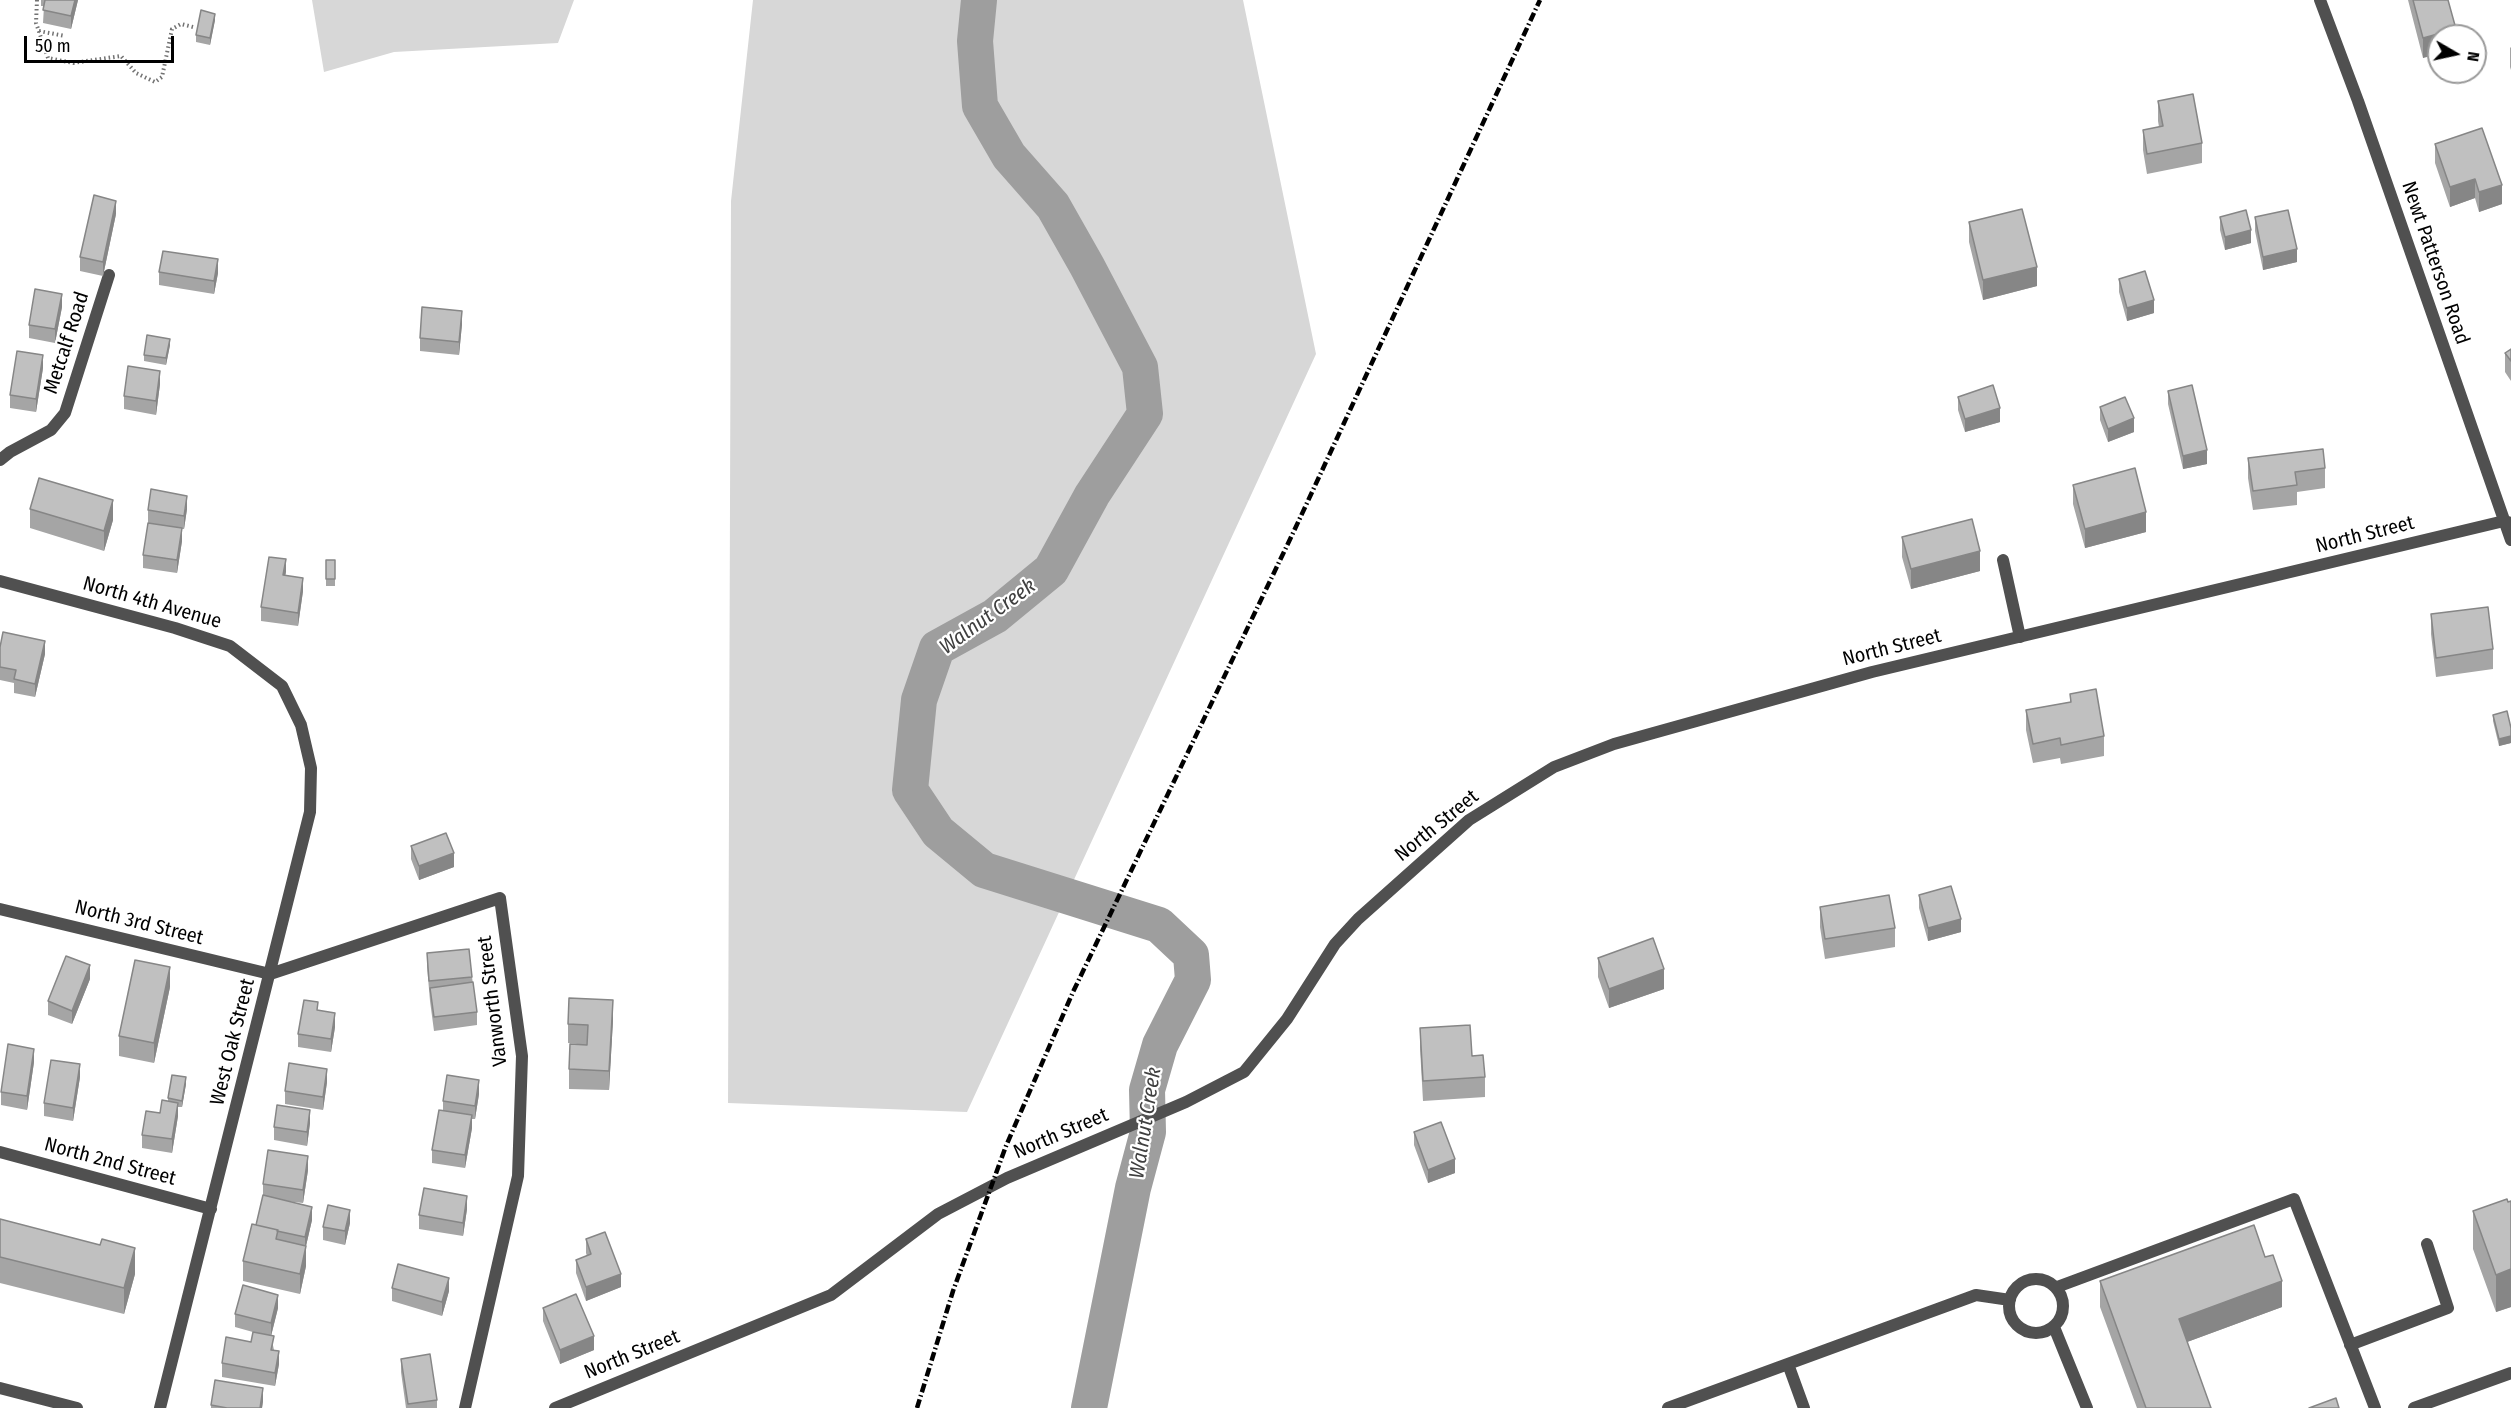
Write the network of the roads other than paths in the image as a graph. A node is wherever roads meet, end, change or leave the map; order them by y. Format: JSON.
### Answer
{"nodes":[{"id":1,"x":2320,"y":0,"type":"edge"},
{"id":2,"x":109,"y":275,"type":"dead end"},
{"id":3,"x":0,"y":460,"type":"edge"},
{"id":4,"x":2509,"y":520,"type":"edge"},
{"id":5,"x":2511,"y":540,"type":"edge"},
{"id":6,"x":2003,"y":561,"type":"dead end"},
{"id":7,"x":0,"y":581,"type":"edge"},
{"id":8,"x":2020,"y":637,"type":"junction"},
{"id":9,"x":282,"y":686,"type":"joint"},
{"id":10,"x":0,"y":909,"type":"edge"},
{"id":11,"x":270,"y":974,"type":"junction"},
{"id":12,"x":0,"y":1152,"type":"edge"},
{"id":13,"x":211,"y":1209,"type":"junction"},
{"id":14,"x":2427,"y":1244,"type":"dead end"},
{"id":15,"x":2057,"y":1287,"type":"junction"},
{"id":16,"x":2010,"y":1300,"type":"junction"},
{"id":17,"x":2054,"y":1327,"type":"junction"},
{"id":18,"x":2350,"y":1345,"type":"junction"},
{"id":19,"x":1788,"y":1364,"type":"junction"},
{"id":20,"x":2511,"y":1373,"type":"edge"},
{"id":21,"x":0,"y":1388,"type":"edge"},
{"id":22,"x":77,"y":1408,"type":"edge"},
{"id":23,"x":160,"y":1408,"type":"edge"},
{"id":24,"x":465,"y":1408,"type":"edge"},
{"id":25,"x":555,"y":1408,"type":"edge"},
{"id":26,"x":1668,"y":1408,"type":"edge"},
{"id":27,"x":1804,"y":1408,"type":"edge"},
{"id":28,"x":2087,"y":1408,"type":"edge"},
{"id":29,"x":2375,"y":1408,"type":"edge"},
{"id":30,"x":2414,"y":1408,"type":"edge"}],
"edges":[{"from":1,"to":4,"type":"street","name":"Newt Patterson Road"},
{"from":2,"to":3,"type":"street","name":"Metcalf Road"},
{"from":4,"to":5,"type":"street","name":"Newt Patterson Road"},
{"from":4,"to":8,"type":"street","name":"North Street"},
{"from":6,"to":8,"type":"street"},
{"from":7,"to":9,"type":"street","name":"North 4th Avenue"},
{"from":8,"to":25,"type":"street","name":"North Street"},
{"from":9,"to":11,"type":"street","name":"West Oak Street"},
{"from":10,"to":11,"type":"street","name":"North 3rd Street"},
{"from":11,"to":13,"type":"street","name":"West Oak Street"},
{"from":11,"to":24,"type":"street","name":"Vanworth Street"},
{"from":12,"to":13,"type":"street","name":"North 2nd Street"},
{"from":13,"to":23,"type":"street","name":"West Oak Street"},
{"from":14,"to":18,"type":"street"},
{"from":15,"to":16,"type":"street"},
{"from":15,"to":17,"type":"street"},
{"from":15,"to":18,"type":"street"},
{"from":16,"to":17,"type":"street"},
{"from":16,"to":19,"type":"street"},
{"from":17,"to":28,"type":"street"},
{"from":18,"to":29,"type":"street"},
{"from":19,"to":26,"type":"street"},
{"from":19,"to":27,"type":"street"},
{"from":20,"to":30,"type":"street"},
{"from":21,"to":22,"type":"street"}]}
